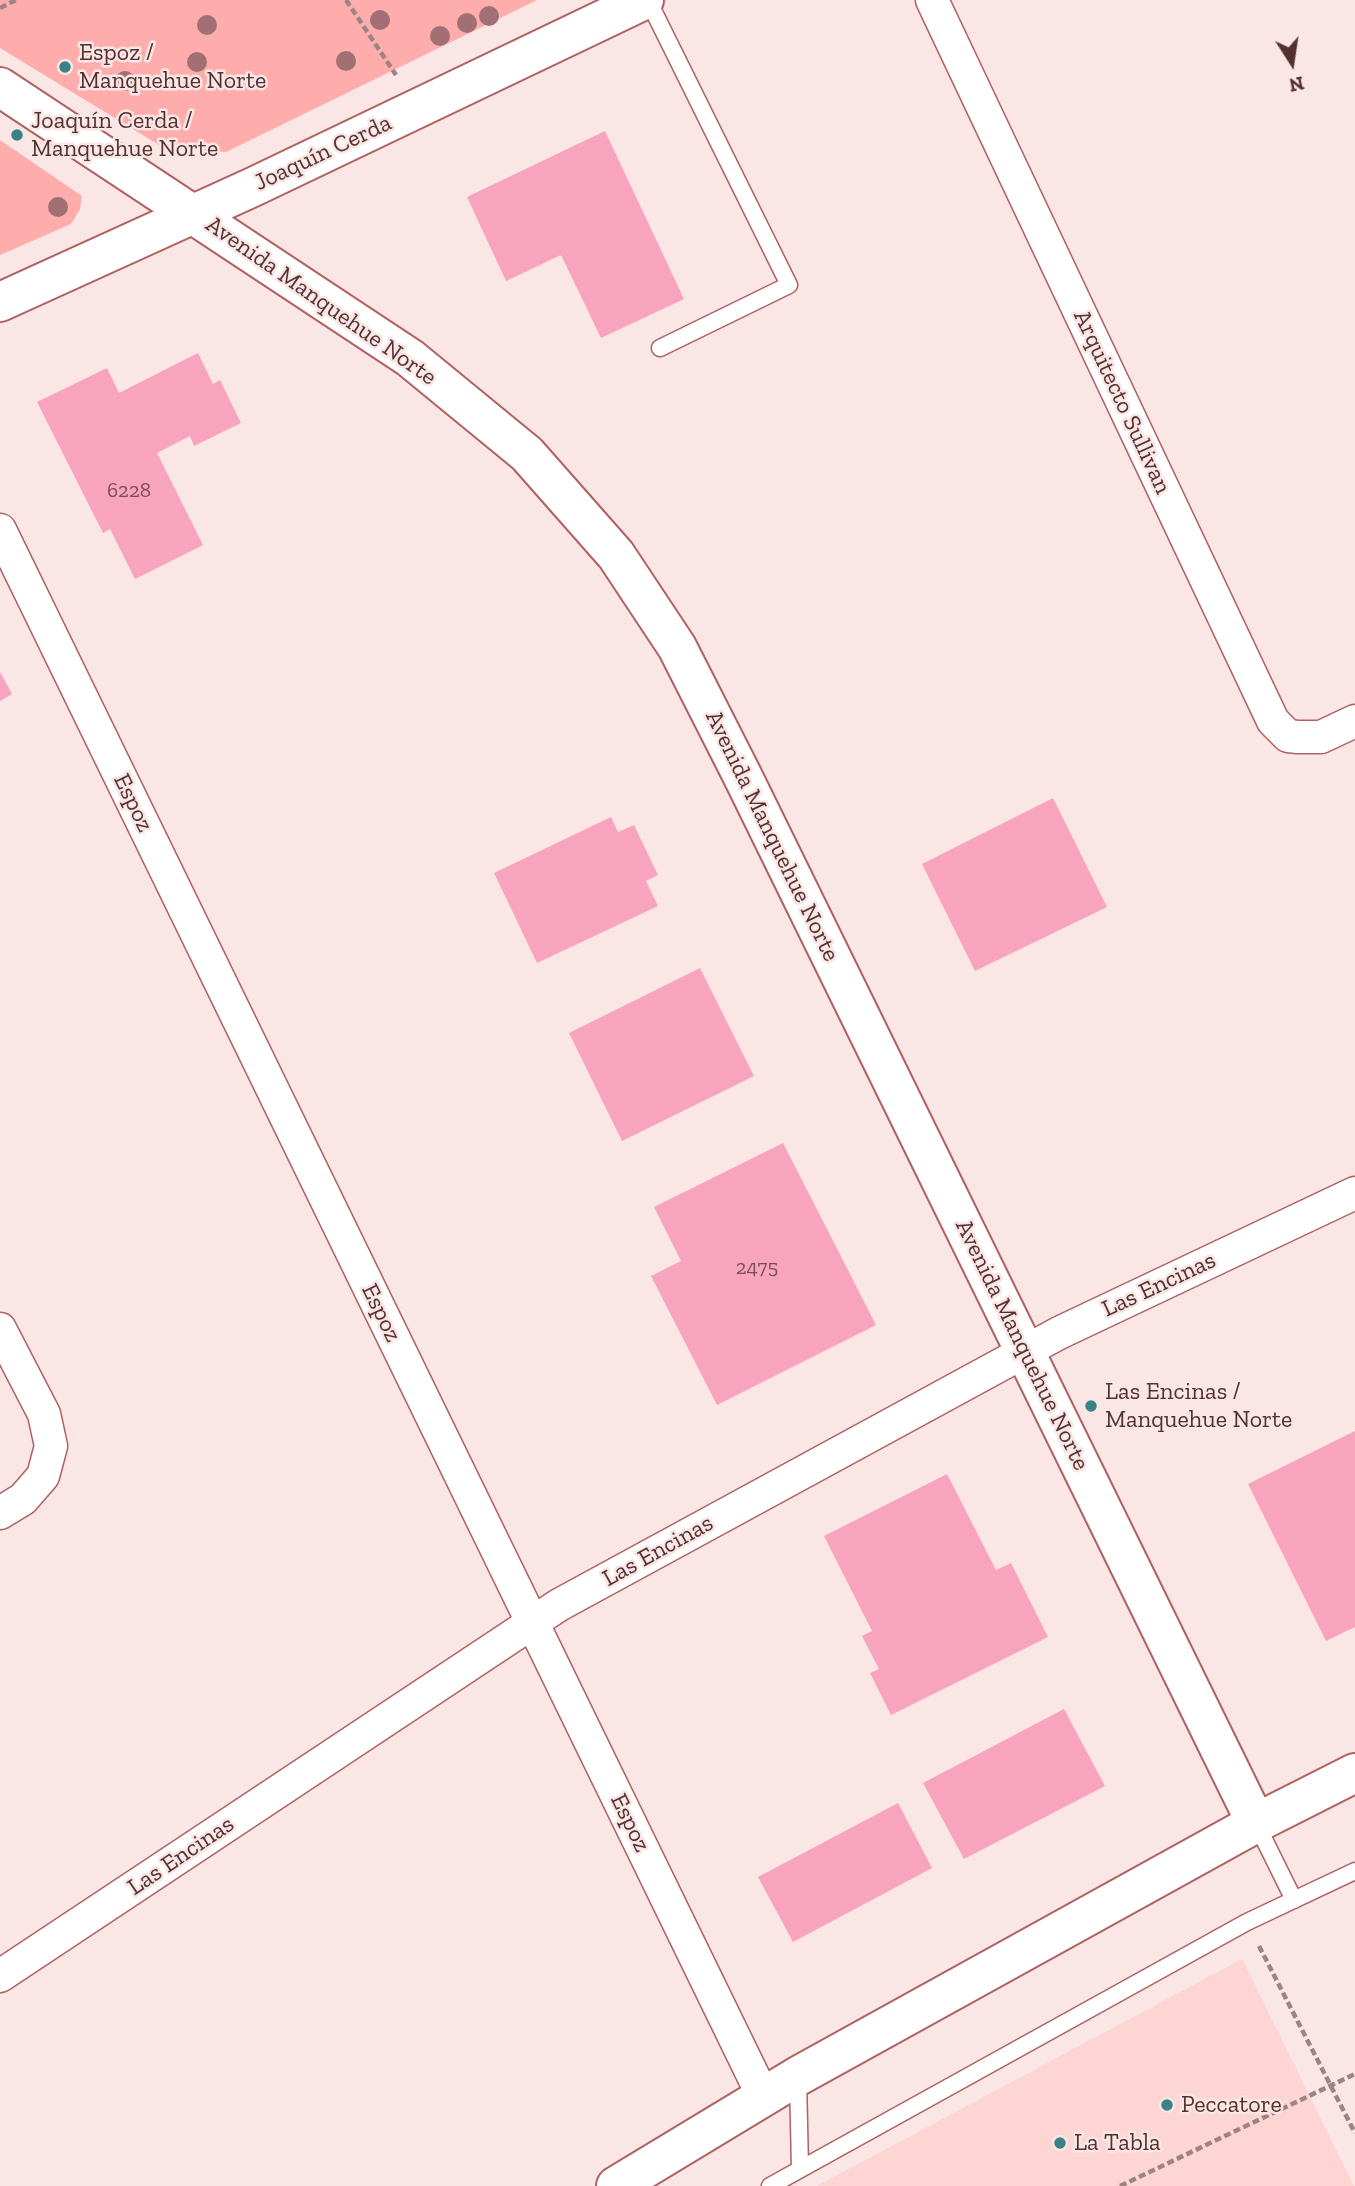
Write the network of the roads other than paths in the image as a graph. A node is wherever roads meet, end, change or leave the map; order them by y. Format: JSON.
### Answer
{"nodes":[{"id":1,"x":932,"y":0,"type":"edge"},
{"id":2,"x":628,"y":4,"type":"edge"},
{"id":3,"x":0,"y":87,"type":"edge"},
{"id":4,"x":194,"y":214,"type":"junction"},
{"id":5,"x":0,"y":302,"type":"edge"},
{"id":6,"x":660,"y":348,"type":"dead end"},
{"id":7,"x":0,"y":530,"type":"edge"},
{"id":8,"x":1355,"y":721,"type":"edge"},
{"id":9,"x":1355,"y":1192,"type":"edge"},
{"id":10,"x":0,"y":1329,"type":"edge"},
{"id":11,"x":1025,"y":1351,"type":"junction"},
{"id":12,"x":0,"y":1513,"type":"edge"},
{"id":13,"x":532,"y":1622,"type":"junction"},
{"id":14,"x":1355,"y":1773,"type":"edge"},
{"id":15,"x":1256,"y":1823,"type":"junction"},
{"id":16,"x":1355,"y":1871,"type":"edge"},
{"id":17,"x":1294,"y":1900,"type":"junction"},
{"id":18,"x":0,"y":1976,"type":"edge"},
{"id":19,"x":798,"y":2076,"type":"junction"},
{"id":20,"x":763,"y":2096,"type":"junction"},
{"id":21,"x":800,"y":2168,"type":"junction"},
{"id":22,"x":616,"y":2186,"type":"edge"},
{"id":23,"x":770,"y":2186,"type":"edge"}],
"edges":[{"from":1,"to":8,"type":"street","name":"Arquitecto Sullivan"},
{"from":2,"to":4,"type":"street","name":"Joaquín Cerda"},
{"from":2,"to":6,"type":"lane"},
{"from":3,"to":4,"type":"street","name":"Avenida Manquehue Norte"},
{"from":4,"to":5,"type":"street","name":"Joaquín Cerda"},
{"from":4,"to":11,"type":"street","name":"Avenida Manquehue Norte"},
{"from":7,"to":13,"type":"street","name":"Espoz"},
{"from":9,"to":11,"type":"street","name":"Las Encinas"},
{"from":10,"to":12,"type":"street"},
{"from":11,"to":13,"type":"street","name":"Las Encinas"},
{"from":11,"to":15,"type":"street","name":"Avenida Manquehue Norte"},
{"from":13,"to":18,"type":"street","name":"Las Encinas"},
{"from":13,"to":20,"type":"street","name":"Espoz"},
{"from":14,"to":15,"type":"street"},
{"from":15,"to":17,"type":"lane"},
{"from":15,"to":19,"type":"street"},
{"from":16,"to":17,"type":"lane"},
{"from":17,"to":21,"type":"lane"},
{"from":19,"to":20,"type":"street"},
{"from":19,"to":21,"type":"lane"},
{"from":20,"to":22,"type":"street"},
{"from":21,"to":23,"type":"lane"}]}
